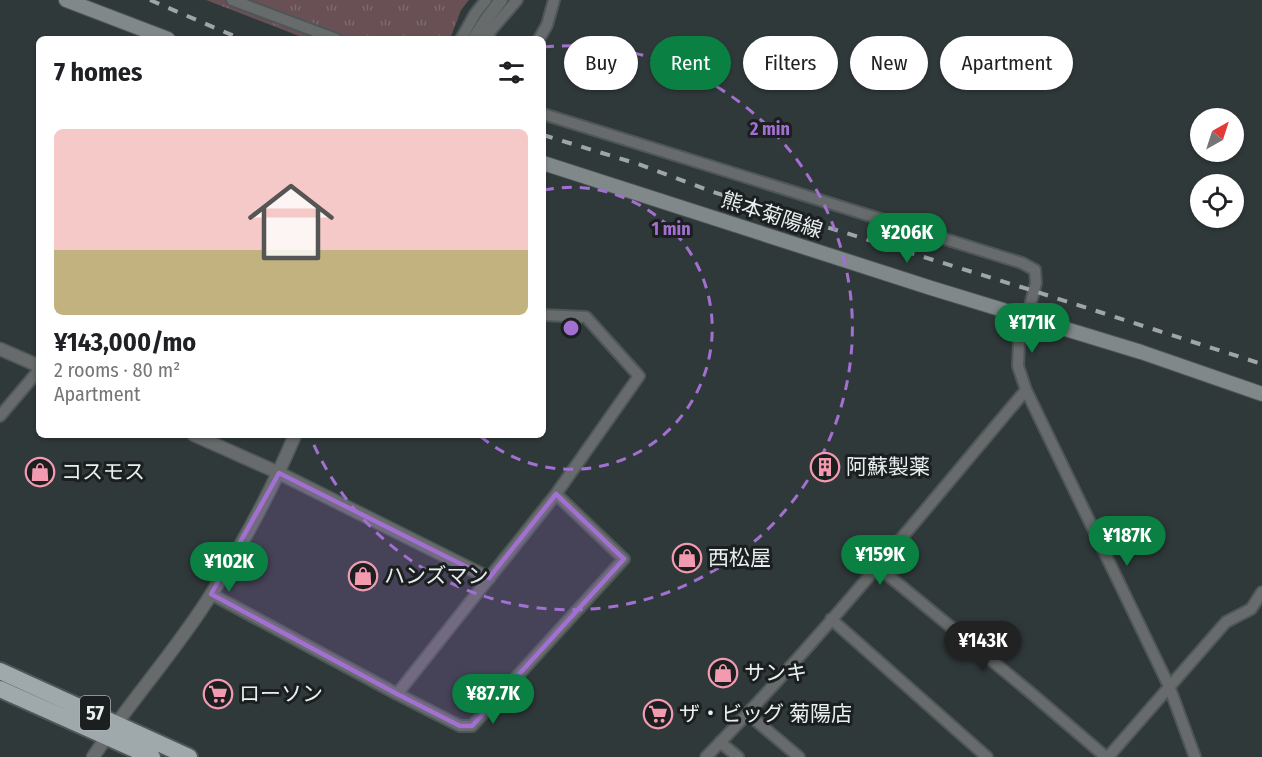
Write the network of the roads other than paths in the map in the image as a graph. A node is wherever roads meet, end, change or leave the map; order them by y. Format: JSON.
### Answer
{"nodes":[{"id":1,"x":66,"y":0,"type":"edge"},
{"id":2,"x":232,"y":0,"type":"edge"},
{"id":3,"x":486,"y":0,"type":"edge"},
{"id":4,"x":501,"y":0,"type":"edge"},
{"id":5,"x":517,"y":0,"type":"edge"},
{"id":6,"x":554,"y":0,"type":"edge"},
{"id":7,"x":160,"y":36,"type":"edge"},
{"id":8,"x":328,"y":36,"type":"edge"},
{"id":9,"x":463,"y":36,"type":"edge"},
{"id":10,"x":476,"y":36,"type":"edge"},
{"id":11,"x":488,"y":36,"type":"edge"},
{"id":12,"x":540,"y":36,"type":"edge"},
{"id":13,"x":546,"y":115,"type":"edge"},
{"id":14,"x":546,"y":164,"type":"edge"},
{"id":15,"x":546,"y":315,"type":"edge"},
{"id":16,"x":1028,"y":317,"type":"junction"},
{"id":17,"x":0,"y":349,"type":"edge"},
{"id":18,"x":36,"y":367,"type":"edge"},
{"id":19,"x":36,"y":372,"type":"edge"},
{"id":20,"x":1026,"y":390,"type":"junction"},
{"id":21,"x":1262,"y":393,"type":"edge"},
{"id":22,"x":0,"y":416,"type":"edge"},
{"id":23,"x":201,"y":438,"type":"edge"},
{"id":24,"x":294,"y":438,"type":"edge"},
{"id":25,"x":279,"y":473,"type":"junction"},
{"id":26,"x":556,"y":494,"type":"junction"},
{"id":27,"x":878,"y":567,"type":"junction"},
{"id":28,"x":489,"y":578,"type":"junction"},
{"id":29,"x":1262,"y":592,"type":"edge"},
{"id":30,"x":211,"y":594,"type":"junction"},
{"id":31,"x":831,"y":619,"type":"junction"},
{"id":32,"x":0,"y":671,"type":"edge"},
{"id":33,"x":1170,"y":686,"type":"junction"},
{"id":34,"x":0,"y":689,"type":"edge"},
{"id":35,"x":397,"y":694,"type":"junction"},
{"id":36,"x":747,"y":714,"type":"junction"},
{"id":37,"x":111,"y":730,"type":"junction"},
{"id":38,"x":720,"y":742,"type":"junction"},
{"id":39,"x":982,"y":755,"type":"edge"},
{"id":40,"x":93,"y":757,"type":"edge"},
{"id":41,"x":152,"y":757,"type":"edge"},
{"id":42,"x":189,"y":757,"type":"edge"},
{"id":43,"x":706,"y":757,"type":"edge"},
{"id":44,"x":738,"y":757,"type":"edge"},
{"id":45,"x":799,"y":757,"type":"edge"},
{"id":46,"x":1107,"y":757,"type":"edge"},
{"id":47,"x":1195,"y":757,"type":"edge"}],
"edges":[{"from":1,"to":7,"type":"main road"},
{"from":2,"to":8,"type":"street"},
{"from":3,"to":9,"type":"street"},
{"from":4,"to":10,"type":"street"},
{"from":5,"to":11,"type":"street"},
{"from":6,"to":12,"type":"street"},
{"from":13,"to":16,"type":"street"},
{"from":14,"to":16,"type":"main road","name":"熊本菊陽線"},
{"from":15,"to":26,"type":"street"},
{"from":16,"to":20,"type":"street"},
{"from":16,"to":21,"type":"main road","name":"熊本菊陽線"},
{"from":17,"to":18,"type":"street"},
{"from":19,"to":22,"type":"street"},
{"from":20,"to":27,"type":"street"},
{"from":20,"to":33,"type":"street"},
{"from":23,"to":25,"type":"street"},
{"from":24,"to":25,"type":"street"},
{"from":25,"to":28,"type":"street"},
{"from":25,"to":30,"type":"street"},
{"from":26,"to":28,"type":"street"},
{"from":26,"to":35,"type":"street"},
{"from":27,"to":31,"type":"street"},
{"from":27,"to":46,"type":"street"},
{"from":28,"to":35,"type":"street"},
{"from":29,"to":33,"type":"street"},
{"from":30,"to":35,"type":"street"},
{"from":30,"to":37,"type":"street"},
{"from":31,"to":36,"type":"street"},
{"from":31,"to":39,"type":"street"},
{"from":32,"to":37,"type":"highway","number":"57"},
{"from":33,"to":46,"type":"street"},
{"from":33,"to":47,"type":"street"},
{"from":34,"to":37,"type":"highway","number":"57"},
{"from":36,"to":38,"type":"street"},
{"from":36,"to":45,"type":"street"},
{"from":37,"to":40,"type":"street"},
{"from":37,"to":41,"type":"highway","number":"57"},
{"from":37,"to":42,"type":"highway","number":"57"},
{"from":38,"to":43,"type":"street"},
{"from":38,"to":44,"type":"street"}]}
